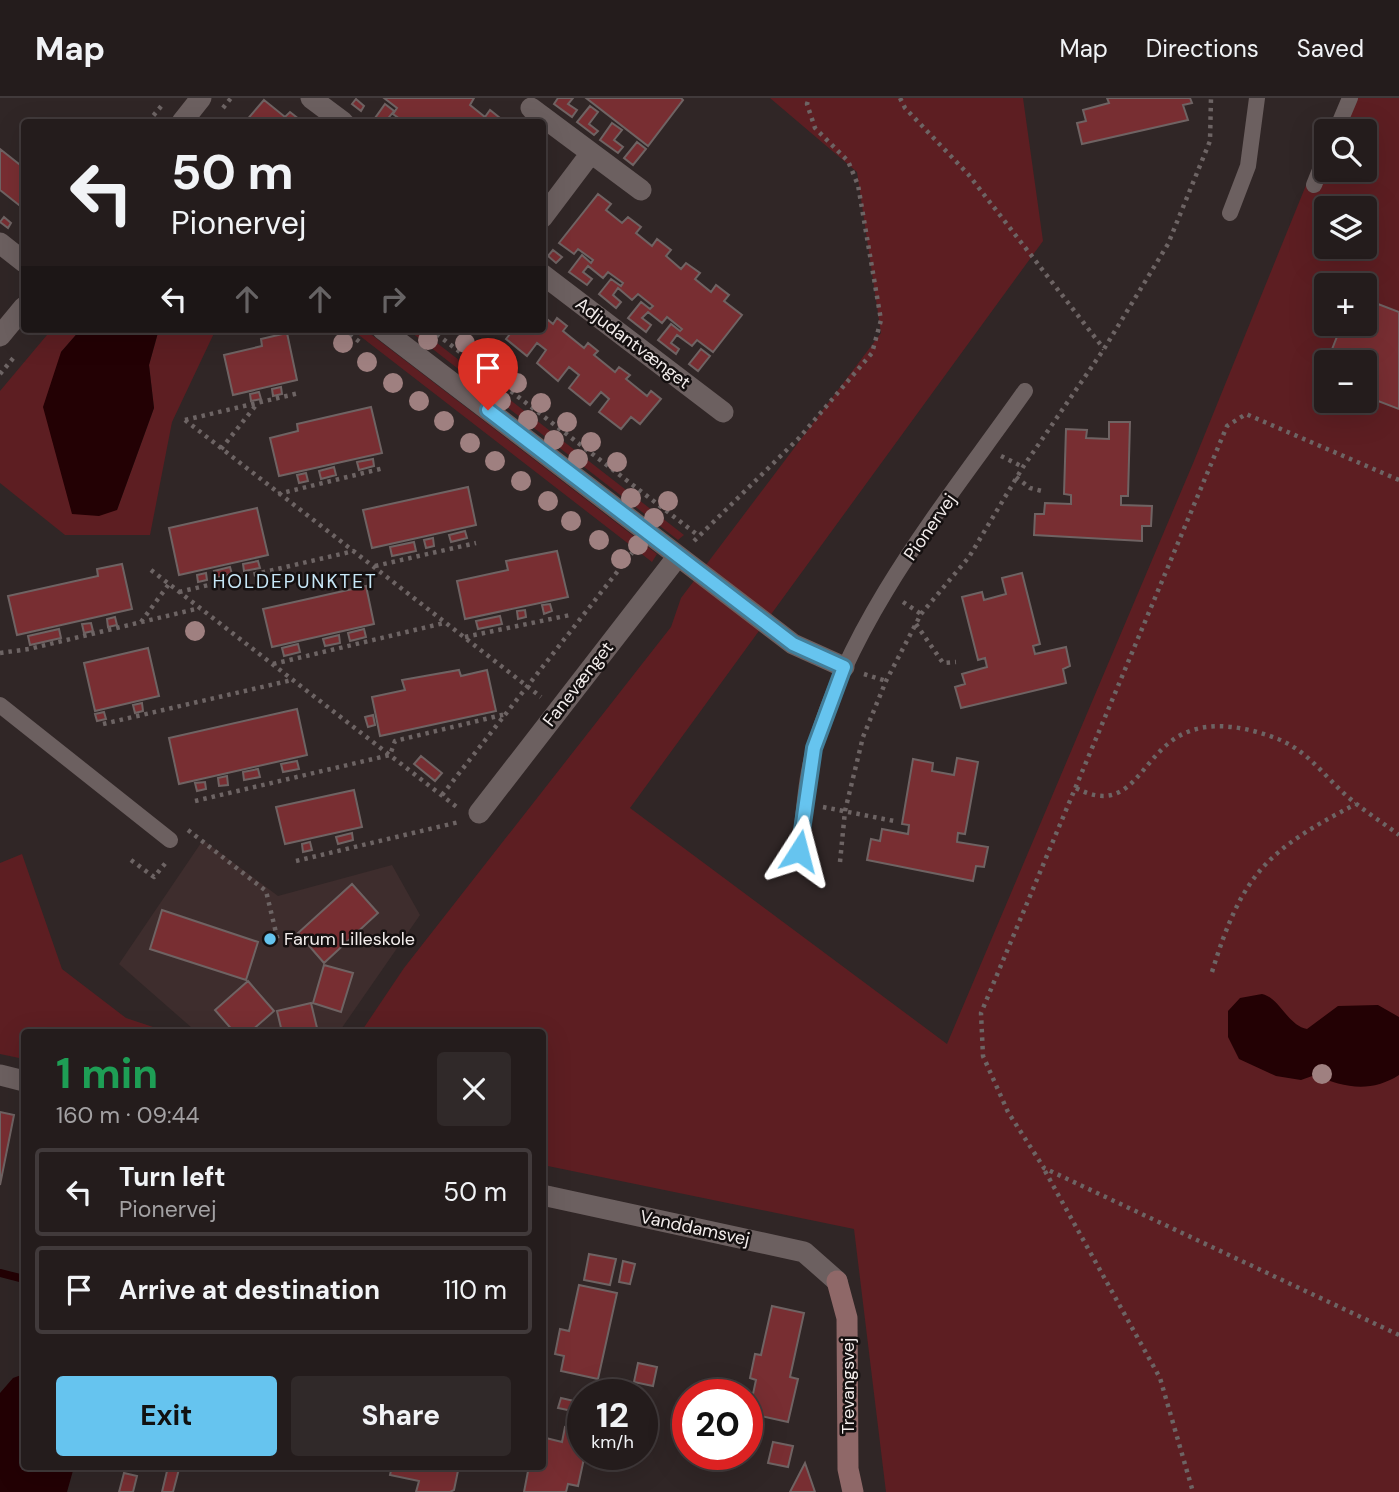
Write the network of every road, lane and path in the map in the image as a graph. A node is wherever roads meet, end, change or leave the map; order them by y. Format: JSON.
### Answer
{"nodes":[{"id":1,"x":168,"y":98,"type":"edge"},
{"id":2,"x":201,"y":98,"type":"edge"},
{"id":3,"x":311,"y":98,"type":"edge"},
{"id":4,"x":809,"y":98,"type":"edge"},
{"id":5,"x":900,"y":98,"type":"edge"},
{"id":6,"x":1211,"y":98,"type":"edge"},
{"id":7,"x":1257,"y":98,"type":"edge"},
{"id":8,"x":1350,"y":98,"type":"edge"},
{"id":9,"x":531,"y":108,"type":"dead end"},
{"id":10,"x":150,"y":119,"type":"edge"},
{"id":11,"x":184,"y":119,"type":"edge"},
{"id":12,"x":339,"y":119,"type":"edge"},
{"id":13,"x":546,"y":119,"type":"edge"},
{"id":14,"x":546,"y":119,"type":"edge"},
{"id":15,"x":1341,"y":119,"type":"edge"},
{"id":16,"x":591,"y":153,"type":"junction"},
{"id":17,"x":1315,"y":182,"type":"edge"},
{"id":18,"x":1314,"y":185,"type":"dead end"},
{"id":19,"x":641,"y":190,"type":"dead end"},
{"id":20,"x":546,"y":213,"type":"edge"},
{"id":21,"x":1230,"y":213,"type":"dead end"},
{"id":22,"x":0,"y":243,"type":"edge"},
{"id":23,"x":21,"y":260,"type":"edge"},
{"id":24,"x":546,"y":277,"type":"edge"},
{"id":25,"x":21,"y":311,"type":"edge"},
{"id":26,"x":388,"y":333,"type":"edge"},
{"id":27,"x":435,"y":333,"type":"edge"},
{"id":28,"x":0,"y":336,"type":"edge"},
{"id":29,"x":1104,"y":349,"type":"junction"},
{"id":30,"x":1025,"y":391,"type":"dead end"},
{"id":31,"x":299,"y":393,"type":"dead end"},
{"id":32,"x":257,"y":403,"type":"junction"},
{"id":33,"x":723,"y":412,"type":"dead end"},
{"id":34,"x":221,"y":449,"type":"junction"},
{"id":35,"x":384,"y":468,"type":"dead end"},
{"id":36,"x":1016,"y":477,"type":"junction"},
{"id":37,"x":1399,"y":480,"type":"edge"},
{"id":38,"x":1042,"y":491,"type":"dead end"},
{"id":39,"x":278,"y":494,"type":"junction"},
{"id":40,"x":699,"y":537,"type":"junction"},
{"id":41,"x":476,"y":543,"type":"dead end"},
{"id":42,"x":355,"y":551,"type":"junction"},
{"id":43,"x":632,"y":554,"type":"dead end"},
{"id":44,"x":678,"y":556,"type":"junction"},
{"id":45,"x":373,"y":566,"type":"junction"},
{"id":46,"x":151,"y":570,"type":"dead end"},
{"id":47,"x":169,"y":584,"type":"junction"},
{"id":48,"x":179,"y":592,"type":"junction"},
{"id":49,"x":201,"y":608,"type":"junction"},
{"id":50,"x":570,"y":615,"type":"dead end"},
{"id":51,"x":141,"y":622,"type":"junction"},
{"id":52,"x":445,"y":623,"type":"junction"},
{"id":53,"x":916,"y":623,"type":"junction"},
{"id":54,"x":464,"y":638,"type":"junction"},
{"id":55,"x":0,"y":653,"type":"edge"},
{"id":56,"x":956,"y":662,"type":"dead end"},
{"id":57,"x":273,"y":664,"type":"junction"},
{"id":58,"x":844,"y":667,"type":"junction"},
{"id":59,"x":293,"y":680,"type":"junction"},
{"id":60,"x":528,"y":687,"type":"junction"},
{"id":61,"x":0,"y":705,"type":"edge"},
{"id":62,"x":558,"y":709,"type":"junction"},
{"id":63,"x":506,"y":714,"type":"junction"},
{"id":64,"x":103,"y":724,"type":"dead end"},
{"id":65,"x":390,"y":755,"type":"junction"},
{"id":66,"x":1076,"y":788,"type":"junction"},
{"id":67,"x":442,"y":795,"type":"junction"},
{"id":68,"x":195,"y":801,"type":"dead end"},
{"id":69,"x":1356,"y":804,"type":"junction"},
{"id":70,"x":806,"y":805,"type":"junction"},
{"id":71,"x":845,"y":811,"type":"junction"},
{"id":72,"x":476,"y":816,"type":"junction"},
{"id":73,"x":894,"y":821,"type":"dead end"},
{"id":74,"x":1399,"y":835,"type":"edge"},
{"id":75,"x":170,"y":840,"type":"dead end"},
{"id":76,"x":799,"y":851,"type":"dead end"},
{"id":77,"x":296,"y":861,"type":"dead end"},
{"id":78,"x":840,"y":862,"type":"dead end"},
{"id":79,"x":1212,"y":972,"type":"dead end"},
{"id":80,"x":0,"y":1075,"type":"edge"},
{"id":81,"x":21,"y":1080,"type":"edge"},
{"id":82,"x":1044,"y":1168,"type":"junction"},
{"id":83,"x":546,"y":1196,"type":"edge"},
{"id":84,"x":837,"y":1281,"type":"joint"},
{"id":85,"x":1399,"y":1335,"type":"edge"},
{"id":86,"x":853,"y":1492,"type":"edge"},
{"id":87,"x":1193,"y":1492,"type":"edge"}],
"edges":[{"from":1,"to":10,"type":"path"},
{"from":2,"to":11,"type":"street"},
{"from":3,"to":12,"type":"street"},
{"from":4,"to":40,"type":"path"},
{"from":5,"to":29,"type":"path"},
{"from":6,"to":29,"type":"path"},
{"from":7,"to":21,"type":"lane"},
{"from":8,"to":15,"type":"lane"},
{"from":9,"to":13,"type":"street"},
{"from":14,"to":16,"type":"street"},
{"from":16,"to":19,"type":"street"},
{"from":16,"to":20,"type":"street"},
{"from":17,"to":18,"type":"lane"},
{"from":22,"to":23,"type":"street"},
{"from":24,"to":33,"type":"street","name":"Adjudantvænget"},
{"from":25,"to":28,"type":"street"},
{"from":26,"to":44,"type":"street"},
{"from":27,"to":40,"type":"path"},
{"from":29,"to":36,"type":"path"},
{"from":30,"to":58,"type":"lane","name":"Pionervej"},
{"from":31,"to":32,"type":"path"},
{"from":32,"to":34,"type":"path"},
{"from":32,"to":34,"type":"path"},
{"from":34,"to":39,"type":"path"},
{"from":35,"to":39,"type":"path"},
{"from":36,"to":38,"type":"path"},
{"from":36,"to":53,"type":"path"},
{"from":37,"to":66,"type":"path"},
{"from":39,"to":42,"type":"path"},
{"from":40,"to":44,"type":"path"},
{"from":41,"to":45,"type":"path"},
{"from":42,"to":45,"type":"path"},
{"from":42,"to":48,"type":"path"},
{"from":43,"to":60,"type":"path"},
{"from":44,"to":58,"type":"street"},
{"from":44,"to":62,"type":"street","name":"Fanevænget"},
{"from":45,"to":52,"type":"path"},
{"from":46,"to":47,"type":"path"},
{"from":47,"to":48,"type":"path"},
{"from":47,"to":51,"type":"path"},
{"from":48,"to":49,"type":"path"},
{"from":49,"to":51,"type":"path"},
{"from":49,"to":57,"type":"path"},
{"from":50,"to":54,"type":"path"},
{"from":51,"to":55,"type":"path"},
{"from":52,"to":54,"type":"path"},
{"from":52,"to":57,"type":"path"},
{"from":53,"to":56,"type":"path"},
{"from":53,"to":71,"type":"path"},
{"from":54,"to":60,"type":"path"},
{"from":57,"to":59,"type":"path"},
{"from":58,"to":70,"type":"lane","name":"Pionervej"},
{"from":59,"to":64,"type":"path"},
{"from":59,"to":65,"type":"path"},
{"from":60,"to":62,"type":"path"},
{"from":60,"to":63,"type":"path"},
{"from":61,"to":75,"type":"lane"},
{"from":62,"to":72,"type":"street","name":"Fanevænget"},
{"from":63,"to":65,"type":"path"},
{"from":63,"to":67,"type":"path"},
{"from":65,"to":67,"type":"path"},
{"from":65,"to":68,"type":"path"},
{"from":66,"to":69,"type":"path"},
{"from":66,"to":82,"type":"path"},
{"from":67,"to":72,"type":"path"},
{"from":69,"to":74,"type":"path"},
{"from":69,"to":79,"type":"path"},
{"from":70,"to":71,"type":"path"},
{"from":70,"to":76,"type":"lane","name":"Pionervej"},
{"from":71,"to":73,"type":"path"},
{"from":71,"to":78,"type":"path"},
{"from":72,"to":77,"type":"path"},
{"from":80,"to":81,"type":"street"},
{"from":82,"to":85,"type":"path"},
{"from":82,"to":87,"type":"path"},
{"from":83,"to":84,"type":"street","name":"Vanddamsvej"},
{"from":84,"to":86,"type":"street","name":"Trevangsvej"}]}
